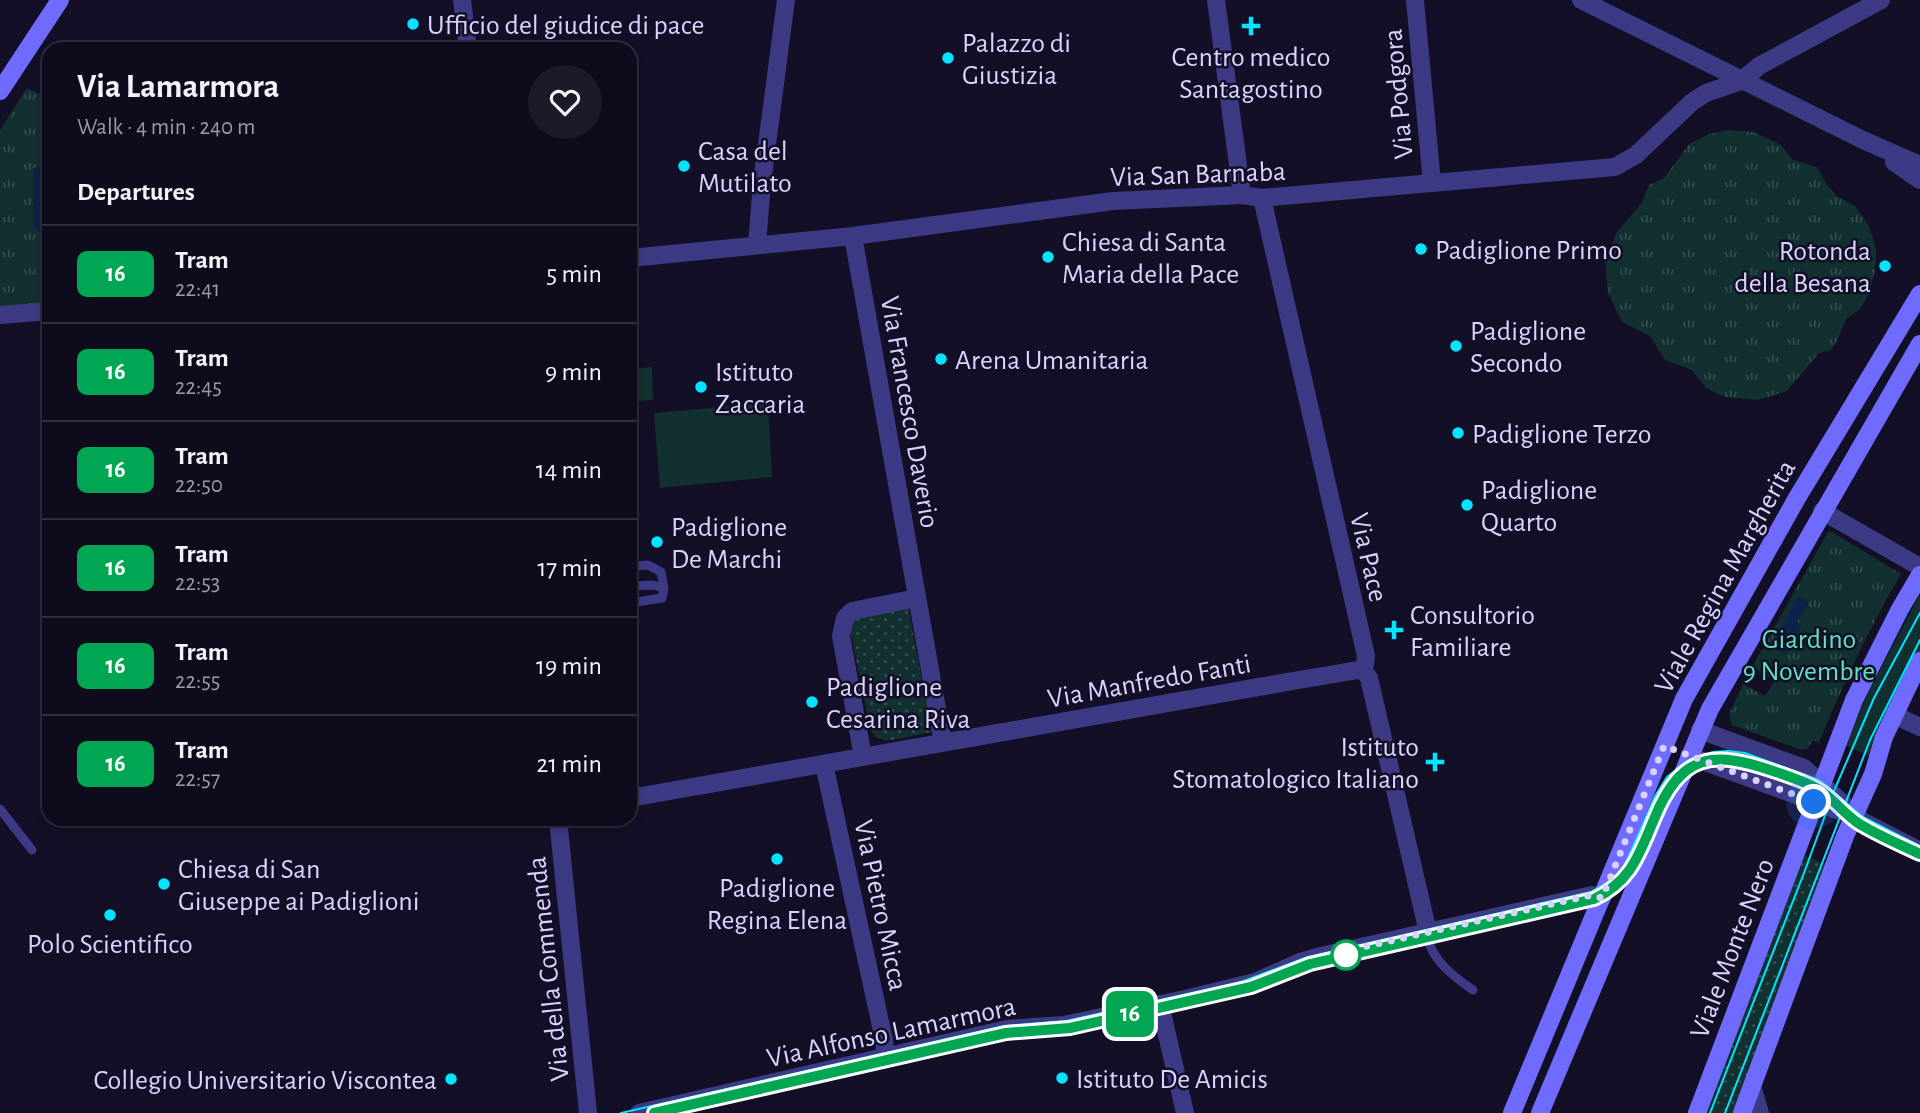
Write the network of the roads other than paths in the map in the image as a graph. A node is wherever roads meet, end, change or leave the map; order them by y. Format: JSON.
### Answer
{"nodes":[{"id":1,"x":60,"y":0,"type":"edge"},
{"id":2,"x":462,"y":0,"type":"edge"},
{"id":3,"x":786,"y":0,"type":"edge"},
{"id":4,"x":1216,"y":0,"type":"edge"},
{"id":5,"x":1415,"y":0,"type":"edge"},
{"id":6,"x":1581,"y":0,"type":"edge"},
{"id":7,"x":1881,"y":0,"type":"edge"},
{"id":8,"x":467,"y":42,"type":"edge"},
{"id":9,"x":1741,"y":81,"type":"junction"},
{"id":10,"x":0,"y":91,"type":"edge"},
{"id":11,"x":1863,"y":140,"type":"junction"},
{"id":12,"x":1920,"y":165,"type":"edge"},
{"id":13,"x":1920,"y":180,"type":"edge"},
{"id":14,"x":1432,"y":183,"type":"junction"},
{"id":15,"x":1242,"y":195,"type":"junction"},
{"id":16,"x":1262,"y":198,"type":"junction"},
{"id":17,"x":853,"y":236,"type":"junction"},
{"id":18,"x":757,"y":245,"type":"junction"},
{"id":19,"x":637,"y":256,"type":"edge"},
{"id":20,"x":1920,"y":293,"type":"edge"},
{"id":21,"x":42,"y":312,"type":"edge"},
{"id":22,"x":0,"y":316,"type":"edge"},
{"id":23,"x":1920,"y":344,"type":"edge"},
{"id":24,"x":1797,"y":498,"type":"junction"},
{"id":25,"x":1822,"y":511,"type":"junction"},
{"id":26,"x":637,"y":566,"type":"edge"},
{"id":27,"x":1920,"y":567,"type":"edge"},
{"id":28,"x":1920,"y":575,"type":"edge"},
{"id":29,"x":637,"y":586,"type":"edge"},
{"id":30,"x":664,"y":588,"type":"junction"},
{"id":31,"x":917,"y":598,"type":"junction"},
{"id":32,"x":637,"y":602,"type":"edge"},
{"id":33,"x":1920,"y":661,"type":"edge"},
{"id":34,"x":1364,"y":671,"type":"junction"},
{"id":35,"x":1894,"y":715,"type":"junction"},
{"id":36,"x":1674,"y":721,"type":"junction"},
{"id":37,"x":1920,"y":727,"type":"edge"},
{"id":38,"x":1700,"y":730,"type":"junction"},
{"id":39,"x":943,"y":743,"type":"junction"},
{"id":40,"x":1664,"y":746,"type":"junction"},
{"id":41,"x":1689,"y":756,"type":"junction"},
{"id":42,"x":863,"y":757,"type":"junction"},
{"id":43,"x":824,"y":764,"type":"junction"},
{"id":44,"x":1821,"y":783,"type":"junction"},
{"id":45,"x":637,"y":797,"type":"edge"},
{"id":46,"x":1814,"y":802,"type":"junction"},
{"id":47,"x":0,"y":809,"type":"edge"},
{"id":48,"x":1855,"y":816,"type":"junction"},
{"id":49,"x":559,"y":826,"type":"edge"},
{"id":50,"x":32,"y":849,"type":"dead end"},
{"id":51,"x":1920,"y":851,"type":"edge"},
{"id":52,"x":1602,"y":898,"type":"junction"},
{"id":53,"x":1625,"y":908,"type":"junction"},
{"id":54,"x":1428,"y":932,"type":"junction"},
{"id":55,"x":1473,"y":990,"type":"dead end"},
{"id":56,"x":1160,"y":1004,"type":"junction"},
{"id":57,"x":886,"y":1058,"type":"junction"},
{"id":58,"x":1752,"y":1086,"type":"junction"},
{"id":59,"x":588,"y":1113,"type":"edge"},
{"id":60,"x":639,"y":1113,"type":"edge"},
{"id":61,"x":1185,"y":1113,"type":"edge"},
{"id":62,"x":1512,"y":1113,"type":"edge"},
{"id":63,"x":1540,"y":1113,"type":"edge"},
{"id":64,"x":1697,"y":1113,"type":"edge"},
{"id":65,"x":1742,"y":1113,"type":"edge"},
{"id":66,"x":1760,"y":1113,"type":"edge"}],
"edges":[{"from":1,"to":10,"type":"main road"},
{"from":2,"to":8,"type":"street"},
{"from":3,"to":18,"type":"street"},
{"from":4,"to":15,"type":"street"},
{"from":5,"to":14,"type":"street","name":"Via Podgora"},
{"from":6,"to":9,"type":"street"},
{"from":7,"to":9,"type":"street","name":"Via San Barnaba"},
{"from":9,"to":11,"type":"street"},
{"from":9,"to":14,"type":"street","name":"Via San Barnaba"},
{"from":11,"to":12,"type":"street"},
{"from":11,"to":13,"type":"street"},
{"from":14,"to":16,"type":"street","name":"Via San Barnaba"},
{"from":15,"to":16,"type":"street","name":"Via San Barnaba"},
{"from":15,"to":17,"type":"street","name":"Via San Barnaba"},
{"from":16,"to":34,"type":"street","name":"Via Pace"},
{"from":17,"to":18,"type":"street","name":"Via San Barnaba"},
{"from":17,"to":31,"type":"street","name":"Via Francesco Daverio"},
{"from":18,"to":19,"type":"street","name":"Via San Barnaba"},
{"from":20,"to":24,"type":"main road","name":"Viale Regina Margherita"},
{"from":21,"to":22,"type":"street"},
{"from":23,"to":25,"type":"main road","name":"Viale Regina Margherita"},
{"from":24,"to":25,"type":"main road"},
{"from":24,"to":36,"type":"main road","name":"Viale Regina Margherita"},
{"from":25,"to":27,"type":"street"},
{"from":25,"to":38,"type":"main road","name":"Viale Regina Margherita"},
{"from":26,"to":30,"type":"lane"},
{"from":28,"to":44,"type":"main road","name":"Viale Monte Nero"},
{"from":29,"to":30,"type":"lane"},
{"from":30,"to":32,"type":"lane"},
{"from":31,"to":39,"type":"street","name":"Via Francesco Daverio"},
{"from":31,"to":42,"type":"street"},
{"from":33,"to":35,"type":"main road"},
{"from":34,"to":39,"type":"street","name":"Via Manfredo Fanti"},
{"from":34,"to":54,"type":"street","name":"Via Pace"},
{"from":35,"to":37,"type":"street"},
{"from":35,"to":48,"type":"main road"},
{"from":36,"to":38,"type":"main road"},
{"from":36,"to":40,"type":"main road","name":"Viale Regina Margherita"},
{"from":38,"to":41,"type":"main road","name":"Viale Regina Margherita"},
{"from":38,"to":44,"type":"street","name":"Viale Regina Margherita"},
{"from":39,"to":42,"type":"street","name":"Via Manfredo Fanti"},
{"from":40,"to":41,"type":"main road"},
{"from":40,"to":52,"type":"main road","name":"Viale Regina Margherita"},
{"from":41,"to":46,"type":"street"},
{"from":41,"to":53,"type":"main road","name":"Viale Regina Margherita"},
{"from":42,"to":43,"type":"street"},
{"from":43,"to":45,"type":"street"},
{"from":43,"to":57,"type":"street","name":"Via Pietro Micca"},
{"from":44,"to":46,"type":"main road","name":"Viale Monte Nero"},
{"from":44,"to":48,"type":"street"},
{"from":46,"to":48,"type":"street"},
{"from":46,"to":64,"type":"main road","name":"Viale Monte Nero"},
{"from":47,"to":50,"type":"lane"},
{"from":48,"to":51,"type":"street"},
{"from":48,"to":58,"type":"main road"},
{"from":49,"to":59,"type":"street","name":"Via della Commenda"},
{"from":52,"to":53,"type":"main road"},
{"from":52,"to":54,"type":"street","name":"Via Alfonso Lamarmora"},
{"from":52,"to":62,"type":"main road","name":"Viale Regina Margherita"},
{"from":53,"to":63,"type":"main road","name":"Viale Regina Margherita"},
{"from":54,"to":55,"type":"lane","name":"Via Pace"},
{"from":54,"to":56,"type":"street","name":"Via Alfonso Lamarmora"},
{"from":56,"to":57,"type":"street","name":"Via Alfonso Lamarmora"},
{"from":56,"to":61,"type":"street"},
{"from":57,"to":60,"type":"street","name":"Via Alfonso Lamarmora"},
{"from":58,"to":65,"type":"main road"},
{"from":58,"to":66,"type":"street"}]}
